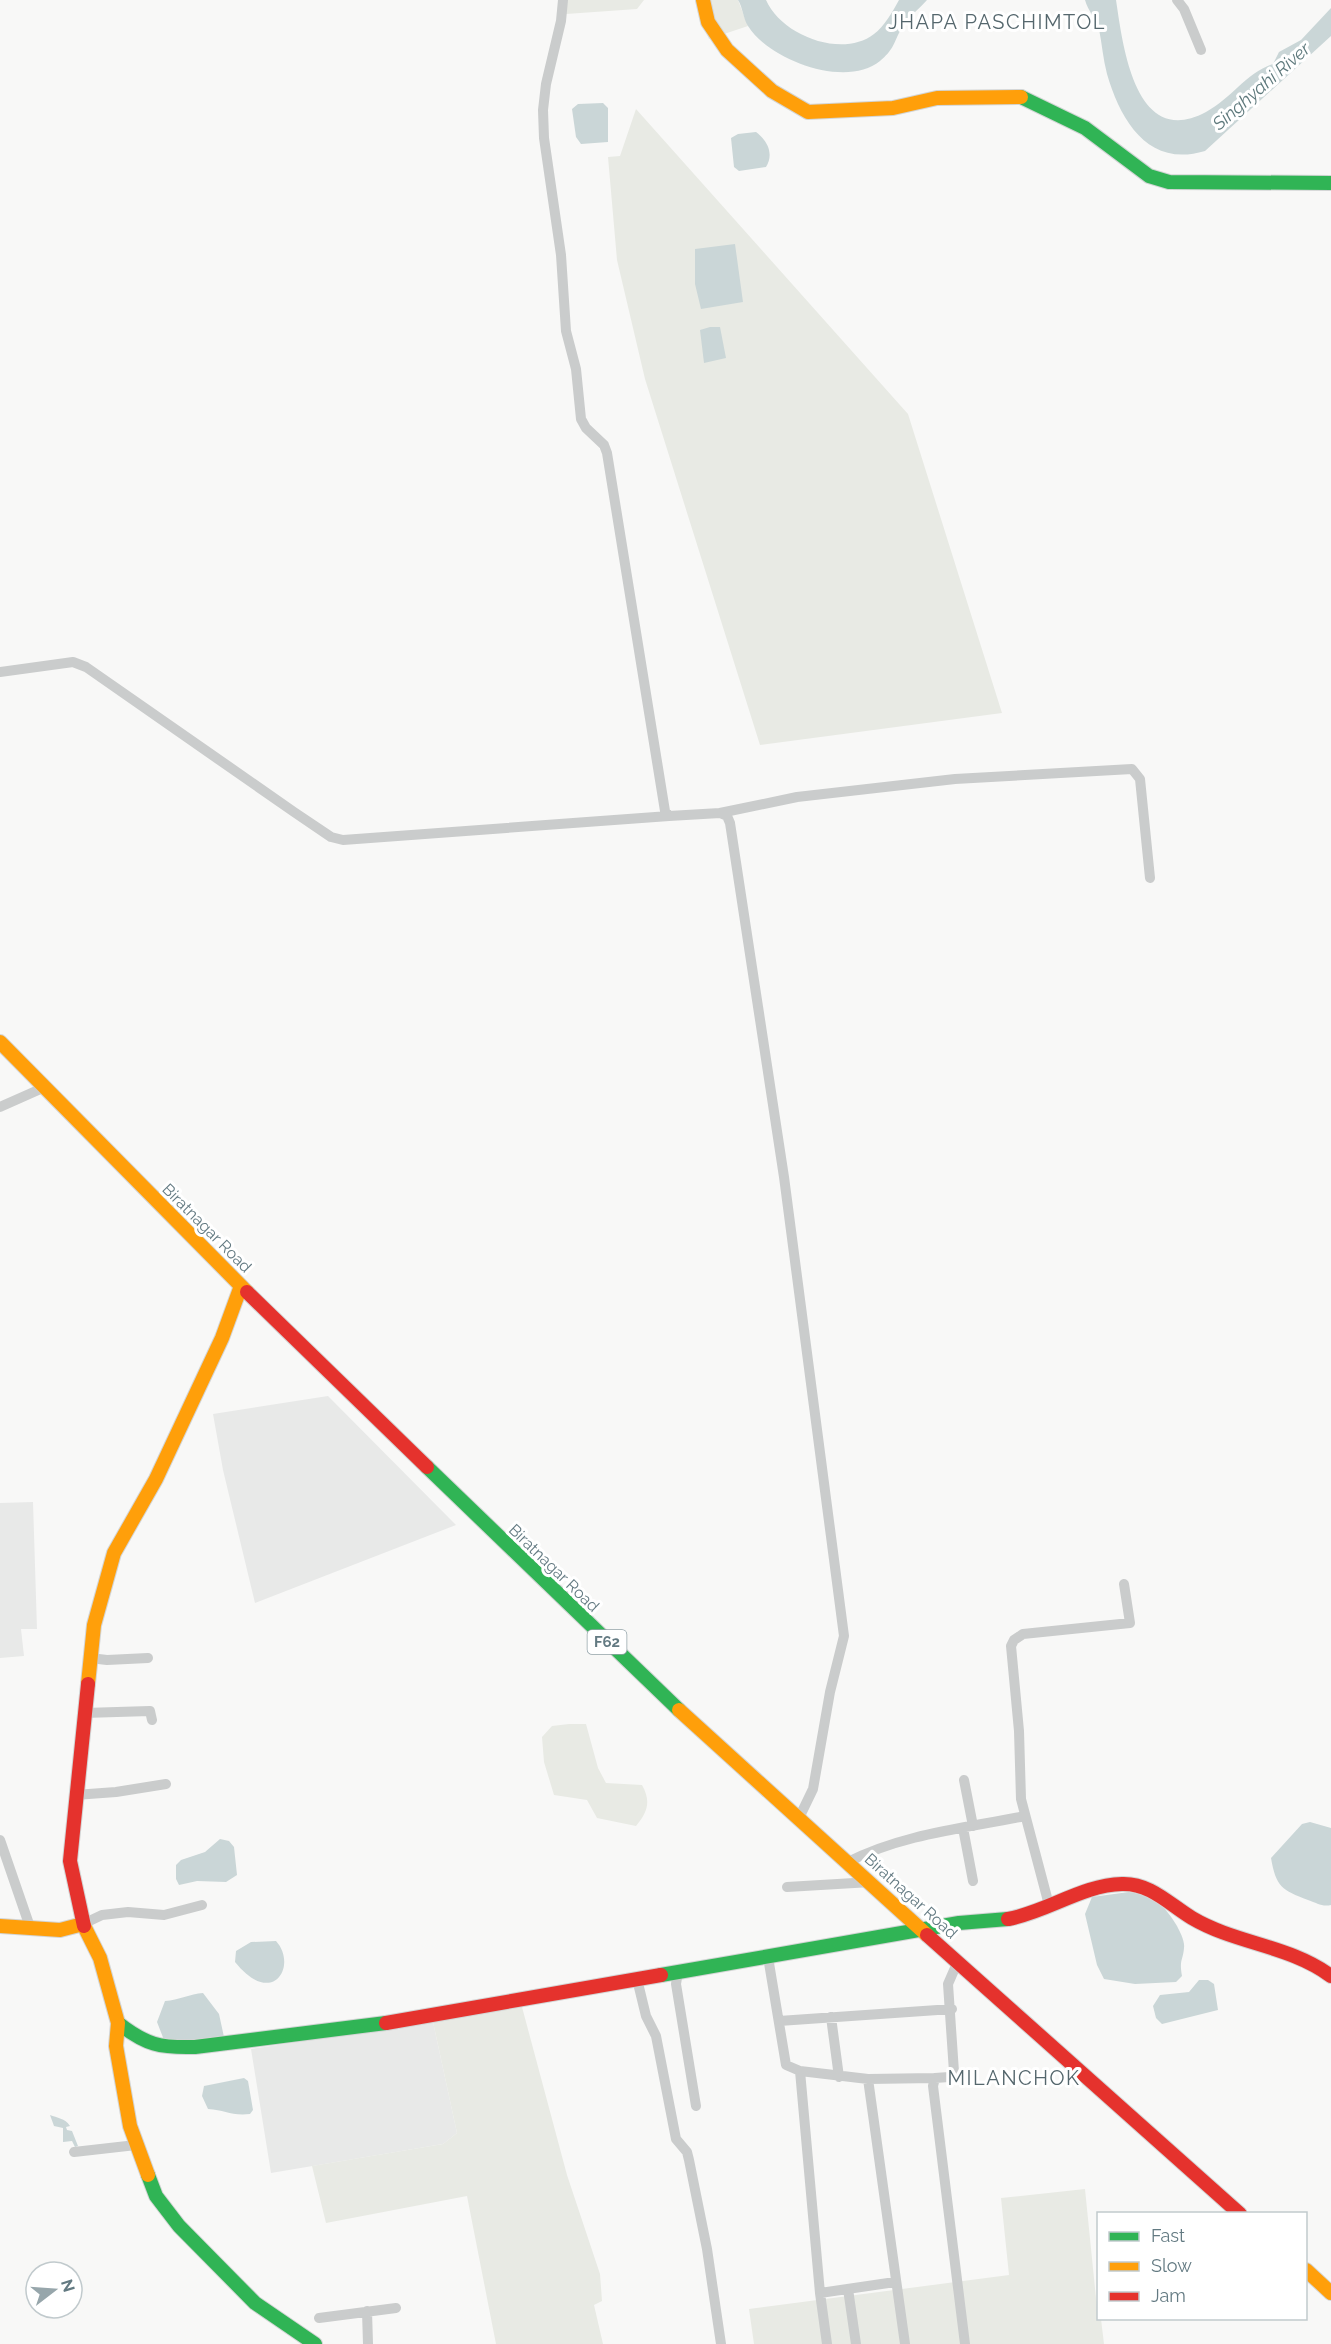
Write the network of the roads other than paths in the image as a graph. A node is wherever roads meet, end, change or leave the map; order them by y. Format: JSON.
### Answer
{"nodes":[{"id":1,"x":563,"y":0,"type":"edge"},
{"id":2,"x":703,"y":0,"type":"edge"},
{"id":3,"x":1177,"y":0,"type":"edge"},
{"id":4,"x":1201,"y":50,"type":"dead end"},
{"id":5,"x":1331,"y":183,"type":"edge"},
{"id":6,"x":0,"y":672,"type":"edge"},
{"id":7,"x":720,"y":813,"type":"junction"},
{"id":8,"x":669,"y":816,"type":"junction"},
{"id":9,"x":1150,"y":878,"type":"dead end"},
{"id":10,"x":0,"y":1042,"type":"edge"},
{"id":11,"x":45,"y":1087,"type":"junction"},
{"id":12,"x":0,"y":1107,"type":"edge"},
{"id":13,"x":242,"y":1286,"type":"junction"},
{"id":14,"x":1124,"y":1584,"type":"dead end"},
{"id":15,"x":90,"y":1658,"type":"junction"},
{"id":16,"x":148,"y":1658,"type":"dead end"},
{"id":17,"x":84,"y":1713,"type":"junction"},
{"id":18,"x":152,"y":1720,"type":"dead end"},
{"id":19,"x":964,"y":1780,"type":"dead end"},
{"id":20,"x":166,"y":1784,"type":"dead end"},
{"id":21,"x":75,"y":1795,"type":"junction"},
{"id":22,"x":1025,"y":1816,"type":"junction"},
{"id":23,"x":799,"y":1818,"type":"junction"},
{"id":24,"x":968,"y":1827,"type":"junction"},
{"id":25,"x":0,"y":1840,"type":"edge"},
{"id":26,"x":848,"y":1862,"type":"junction"},
{"id":27,"x":973,"y":1881,"type":"dead end"},
{"id":28,"x":872,"y":1882,"type":"junction"},
{"id":29,"x":787,"y":1887,"type":"dead end"},
{"id":30,"x":202,"y":1905,"type":"dead end"},
{"id":31,"x":1049,"y":1905,"type":"junction"},
{"id":32,"x":83,"y":1924,"type":"junction"},
{"id":33,"x":0,"y":1926,"type":"edge"},
{"id":34,"x":30,"y":1927,"type":"junction"},
{"id":35,"x":925,"y":1931,"type":"junction"},
{"id":36,"x":768,"y":1957,"type":"junction"},
{"id":37,"x":958,"y":1961,"type":"junction"},
{"id":38,"x":678,"y":1972,"type":"junction"},
{"id":39,"x":1331,"y":1976,"type":"edge"},
{"id":40,"x":636,"y":1979,"type":"junction"},
{"id":41,"x":952,"y":2009,"type":"junction"},
{"id":42,"x":831,"y":2017,"type":"junction"},
{"id":43,"x":778,"y":2021,"type":"junction"},
{"id":44,"x":118,"y":2023,"type":"junction"},
{"id":45,"x":142,"y":2043,"type":"junction"},
{"id":46,"x":116,"y":2046,"type":"junction"},
{"id":47,"x":800,"y":2071,"type":"junction"},
{"id":48,"x":839,"y":2077,"type":"junction"},
{"id":49,"x":935,"y":2078,"type":"junction"},
{"id":50,"x":868,"y":2079,"type":"junction"},
{"id":51,"x":696,"y":2106,"type":"dead end"},
{"id":52,"x":136,"y":2145,"type":"junction"},
{"id":53,"x":75,"y":2152,"type":"dead end"},
{"id":54,"x":1238,"y":2212,"type":"edge"},
{"id":55,"x":1307,"y":2272,"type":"edge"},
{"id":56,"x":895,"y":2282,"type":"junction"},
{"id":57,"x":848,"y":2289,"type":"junction"},
{"id":58,"x":1331,"y":2292,"type":"edge"},
{"id":59,"x":820,"y":2293,"type":"junction"},
{"id":60,"x":396,"y":2308,"type":"dead end"},
{"id":61,"x":366,"y":2311,"type":"junction"},
{"id":62,"x":319,"y":2318,"type":"dead end"},
{"id":63,"x":315,"y":2344,"type":"edge"},
{"id":64,"x":368,"y":2344,"type":"edge"},
{"id":65,"x":721,"y":2344,"type":"edge"},
{"id":66,"x":827,"y":2344,"type":"edge"},
{"id":67,"x":856,"y":2344,"type":"edge"},
{"id":68,"x":905,"y":2344,"type":"edge"},
{"id":69,"x":965,"y":2344,"type":"edge"}],
"edges":[{"from":1,"to":8,"type":"street"},
{"from":2,"to":5,"type":"street"},
{"from":3,"to":4,"type":"street"},
{"from":6,"to":8,"type":"street"},
{"from":7,"to":8,"type":"street"},
{"from":7,"to":9,"type":"street"},
{"from":7,"to":23,"type":"street"},
{"from":10,"to":11,"type":"street","name":"Biratnagar Road","number":"F62"},
{"from":11,"to":12,"type":"street"},
{"from":11,"to":13,"type":"street","name":"Biratnagar Road","number":"F62"},
{"from":13,"to":15,"type":"street"},
{"from":13,"to":23,"type":"street","name":"Biratnagar Road","number":"F62"},
{"from":14,"to":22,"type":"street"},
{"from":15,"to":16,"type":"street"},
{"from":15,"to":17,"type":"street"},
{"from":17,"to":18,"type":"street"},
{"from":17,"to":21,"type":"street"},
{"from":19,"to":24,"type":"street"},
{"from":20,"to":21,"type":"street"},
{"from":21,"to":32,"type":"street"},
{"from":22,"to":24,"type":"street"},
{"from":22,"to":31,"type":"street"},
{"from":23,"to":26,"type":"street","name":"Biratnagar Road","number":"F62"},
{"from":24,"to":26,"type":"street"},
{"from":24,"to":27,"type":"street"},
{"from":25,"to":34,"type":"street"},
{"from":26,"to":28,"type":"street","name":"Biratnagar Road","number":"F62"},
{"from":28,"to":29,"type":"street"},
{"from":28,"to":35,"type":"street","name":"Biratnagar Road","number":"F62"},
{"from":30,"to":32,"type":"street"},
{"from":31,"to":35,"type":"street"},
{"from":31,"to":39,"type":"street"},
{"from":32,"to":34,"type":"street"},
{"from":32,"to":44,"type":"street"},
{"from":33,"to":34,"type":"street"},
{"from":35,"to":36,"type":"street"},
{"from":35,"to":37,"type":"street","name":"Biratnagar Road","number":"F62"},
{"from":36,"to":38,"type":"street"},
{"from":36,"to":43,"type":"street"},
{"from":37,"to":41,"type":"street"},
{"from":37,"to":54,"type":"street","name":"Biratnagar Road","number":"F62"},
{"from":38,"to":40,"type":"street"},
{"from":38,"to":51,"type":"street"},
{"from":40,"to":45,"type":"street"},
{"from":40,"to":65,"type":"street"},
{"from":41,"to":42,"type":"street"},
{"from":41,"to":49,"type":"street"},
{"from":42,"to":43,"type":"street"},
{"from":42,"to":48,"type":"street"},
{"from":43,"to":47,"type":"street"},
{"from":44,"to":45,"type":"street"},
{"from":44,"to":46,"type":"street"},
{"from":45,"to":46,"type":"street"},
{"from":46,"to":52,"type":"street"},
{"from":47,"to":48,"type":"street"},
{"from":47,"to":59,"type":"street"},
{"from":48,"to":50,"type":"street"},
{"from":49,"to":50,"type":"street"},
{"from":49,"to":69,"type":"street"},
{"from":50,"to":56,"type":"street"},
{"from":52,"to":53,"type":"street"},
{"from":52,"to":63,"type":"street"},
{"from":55,"to":58,"type":"street"},
{"from":56,"to":57,"type":"street"},
{"from":56,"to":68,"type":"street"},
{"from":57,"to":59,"type":"street"},
{"from":57,"to":67,"type":"street"},
{"from":59,"to":66,"type":"street"},
{"from":60,"to":61,"type":"street"},
{"from":61,"to":62,"type":"street"},
{"from":61,"to":64,"type":"street"}]}
